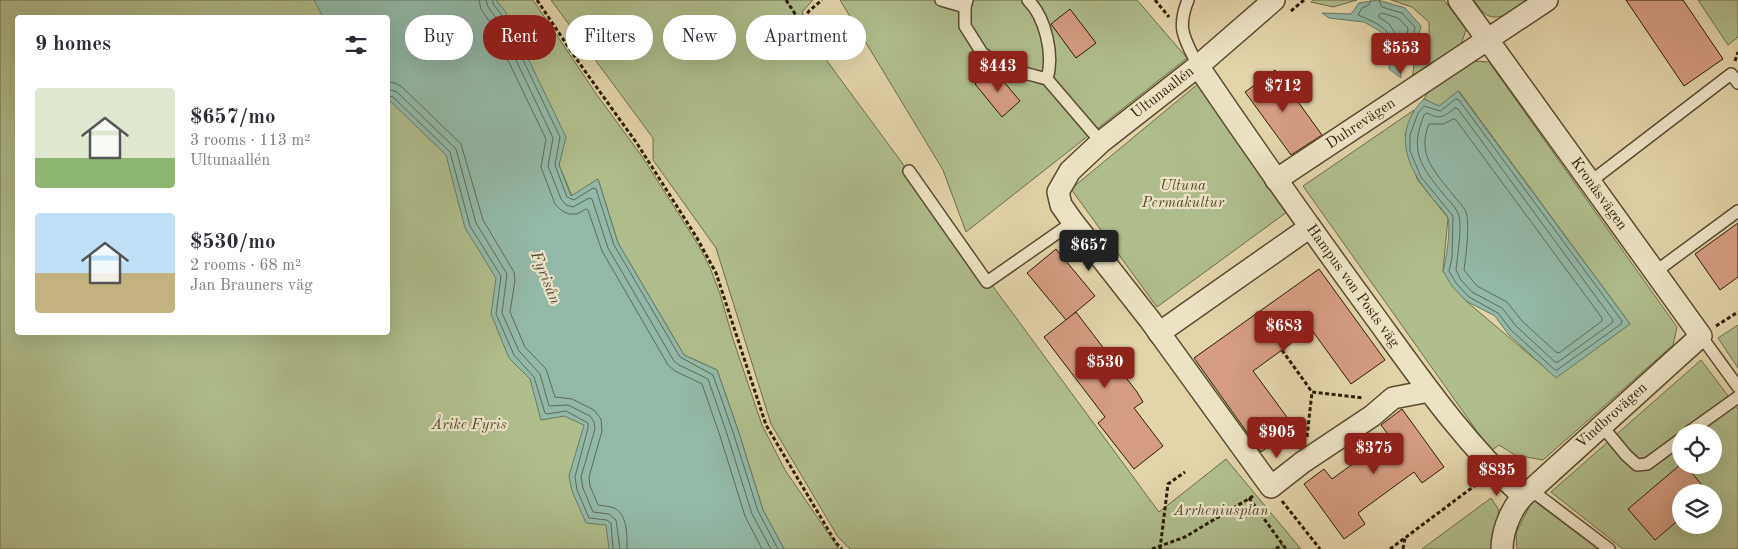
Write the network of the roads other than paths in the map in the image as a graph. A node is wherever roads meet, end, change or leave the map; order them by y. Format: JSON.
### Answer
{"nodes":[{"id":1,"x":940,"y":0,"type":"edge"},
{"id":2,"x":1028,"y":0,"type":"edge"},
{"id":3,"x":1188,"y":0,"type":"edge"},
{"id":4,"x":1274,"y":0,"type":"edge"},
{"id":5,"x":1459,"y":0,"type":"edge"},
{"id":6,"x":1547,"y":0,"type":"edge"},
{"id":7,"x":966,"y":4,"type":"edge"},
{"id":8,"x":1487,"y":39,"type":"junction"},
{"id":9,"x":1198,"y":66,"type":"junction"},
{"id":10,"x":1048,"y":80,"type":"junction"},
{"id":11,"x":1738,"y":83,"type":"edge"},
{"id":12,"x":1101,"y":142,"type":"junction"},
{"id":13,"x":909,"y":171,"type":"dead end"},
{"id":14,"x":1276,"y":180,"type":"junction"},
{"id":15,"x":1590,"y":182,"type":"junction"},
{"id":16,"x":1738,"y":211,"type":"edge"},
{"id":17,"x":1073,"y":222,"type":"junction"},
{"id":18,"x":1310,"y":227,"type":"junction"},
{"id":19,"x":1655,"y":272,"type":"junction"},
{"id":20,"x":1159,"y":333,"type":"junction"},
{"id":21,"x":1701,"y":336,"type":"junction"},
{"id":22,"x":1738,"y":387,"type":"edge"},
{"id":23,"x":1429,"y":391,"type":"junction"},
{"id":24,"x":1738,"y":397,"type":"edge"},
{"id":25,"x":1700,"y":424,"type":"edge"},
{"id":26,"x":1602,"y":426,"type":"junction"},
{"id":27,"x":1672,"y":446,"type":"edge"},
{"id":28,"x":1527,"y":493,"type":"junction"},
{"id":29,"x":1502,"y":549,"type":"edge"},
{"id":30,"x":1609,"y":549,"type":"edge"}],
"edges":[{"from":1,"to":7,"type":"lane"},
{"from":2,"to":10,"type":"lane"},
{"from":3,"to":9,"type":"lane"},
{"from":4,"to":9,"type":"street","name":"Ultunaallén"},
{"from":5,"to":8,"type":"street","name":"Kronåsvägen"},
{"from":6,"to":8,"type":"street","name":"Duhrevägen"},
{"from":7,"to":10,"type":"lane"},
{"from":8,"to":14,"type":"street","name":"Duhrevägen"},
{"from":8,"to":15,"type":"street","name":"Kronåsvägen"},
{"from":9,"to":12,"type":"street","name":"Ultunaallén"},
{"from":9,"to":14,"type":"street","name":"Hampus von Posts väg"},
{"from":10,"to":12,"type":"lane"},
{"from":11,"to":15,"type":"lane"},
{"from":12,"to":17,"type":"street","name":"Ultunaallén"},
{"from":13,"to":17,"type":"lane"},
{"from":14,"to":18,"type":"street","name":"Hampus von Posts väg"},
{"from":15,"to":19,"type":"street","name":"Kronåsvägen"},
{"from":16,"to":19,"type":"lane"},
{"from":17,"to":20,"type":"street"},
{"from":18,"to":20,"type":"street"},
{"from":18,"to":23,"type":"street","name":"Hampus von Posts väg"},
{"from":19,"to":21,"type":"street","name":"Kronåsvägen"},
{"from":20,"to":23,"type":"street"},
{"from":21,"to":22,"type":"lane","name":"Kronåsvägen"},
{"from":21,"to":26,"type":"street","name":"Vindbrovägen"},
{"from":23,"to":28,"type":"street","name":"Hampus von Posts väg"},
{"from":24,"to":25,"type":"lane"},
{"from":26,"to":27,"type":"lane"},
{"from":26,"to":28,"type":"street","name":"Vindbrovägen"},
{"from":28,"to":29,"type":"street"},
{"from":28,"to":30,"type":"lane","name":"Hampus von Posts väg"}]}
